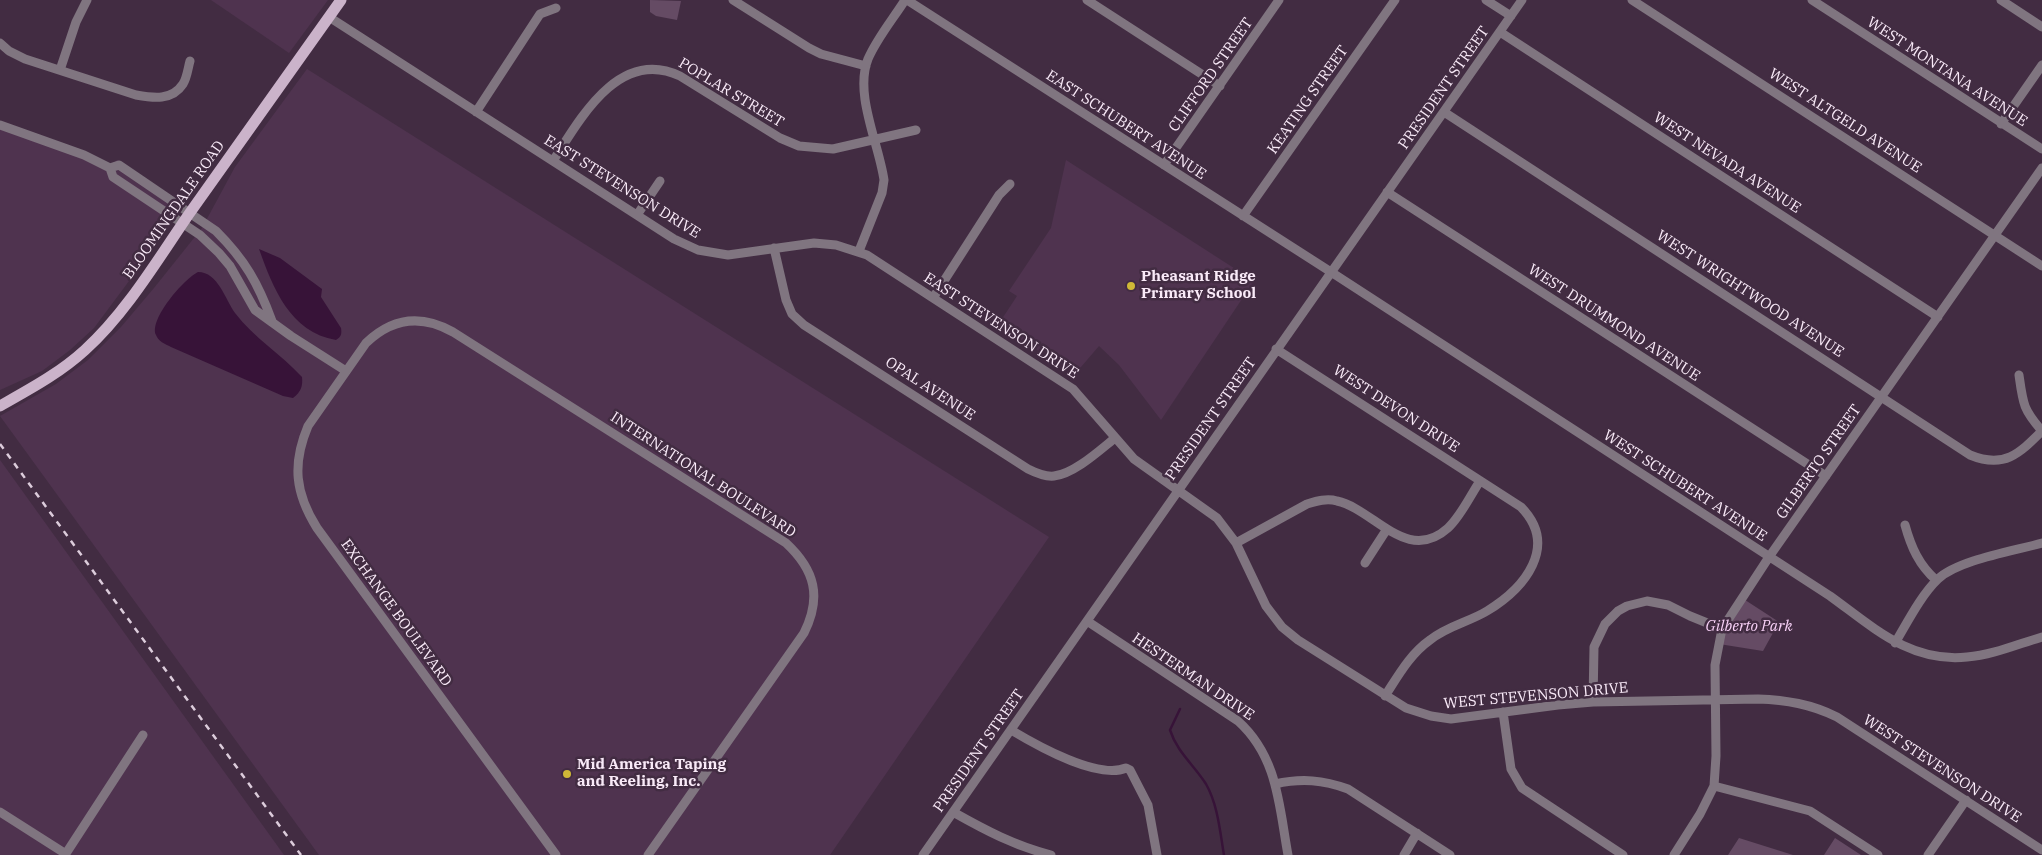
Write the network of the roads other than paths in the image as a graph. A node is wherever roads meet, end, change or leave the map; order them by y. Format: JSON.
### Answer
{"nodes":[{"id":1,"x":87,"y":0,"type":"edge"},
{"id":2,"x":341,"y":0,"type":"edge"},
{"id":3,"x":733,"y":0,"type":"edge"},
{"id":4,"x":906,"y":0,"type":"edge"},
{"id":5,"x":1087,"y":0,"type":"edge"},
{"id":6,"x":1395,"y":0,"type":"edge"},
{"id":7,"x":1486,"y":0,"type":"edge"},
{"id":8,"x":1522,"y":0,"type":"edge"},
{"id":9,"x":1632,"y":0,"type":"edge"},
{"id":10,"x":1812,"y":0,"type":"edge"},
{"id":11,"x":2001,"y":0,"type":"edge"},
{"id":12,"x":1275,"y":1,"type":"edge"},
{"id":13,"x":556,"y":8,"type":"dead end"},
{"id":14,"x":1511,"y":16,"type":"junction"},
{"id":15,"x":329,"y":17,"type":"junction"},
{"id":16,"x":2042,"y":27,"type":"edge"},
{"id":17,"x":1500,"y":32,"type":"junction"},
{"id":18,"x":0,"y":43,"type":"edge"},
{"id":19,"x":190,"y":61,"type":"dead end"},
{"id":20,"x":2042,"y":65,"type":"edge"},
{"id":21,"x":866,"y":66,"type":"junction"},
{"id":22,"x":60,"y":70,"type":"junction"},
{"id":23,"x":1220,"y":86,"type":"junction"},
{"id":24,"x":476,"y":112,"type":"junction"},
{"id":25,"x":1444,"y":112,"type":"junction"},
{"id":26,"x":0,"y":124,"type":"edge"},
{"id":27,"x":2001,"y":124,"type":"junction"},
{"id":28,"x":916,"y":130,"type":"dead end"},
{"id":29,"x":875,"y":138,"type":"junction"},
{"id":30,"x":2042,"y":149,"type":"edge"},
{"id":31,"x":553,"y":161,"type":"junction"},
{"id":32,"x":1164,"y":165,"type":"junction"},
{"id":33,"x":110,"y":168,"type":"junction"},
{"id":34,"x":2042,"y":168,"type":"edge"},
{"id":35,"x":135,"y":175,"type":"junction"},
{"id":36,"x":660,"y":180,"type":"dead end"},
{"id":37,"x":1010,"y":184,"type":"dead end"},
{"id":38,"x":127,"y":186,"type":"junction"},
{"id":39,"x":1387,"y":192,"type":"junction"},
{"id":40,"x":190,"y":213,"type":"junction"},
{"id":41,"x":637,"y":215,"type":"junction"},
{"id":42,"x":1243,"y":216,"type":"junction"},
{"id":43,"x":183,"y":224,"type":"junction"},
{"id":44,"x":1995,"y":235,"type":"junction"},
{"id":45,"x":774,"y":248,"type":"junction"},
{"id":46,"x":859,"y":251,"type":"junction"},
{"id":47,"x":2042,"y":266,"type":"edge"},
{"id":48,"x":1331,"y":272,"type":"junction"},
{"id":49,"x":933,"y":298,"type":"junction"},
{"id":50,"x":1938,"y":317,"type":"junction"},
{"id":51,"x":272,"y":321,"type":"junction"},
{"id":52,"x":1276,"y":349,"type":"junction"},
{"id":53,"x":346,"y":371,"type":"junction"},
{"id":54,"x":2019,"y":375,"type":"dead end"},
{"id":55,"x":1882,"y":396,"type":"junction"},
{"id":56,"x":2,"y":405,"type":"edge"},
{"id":57,"x":2042,"y":431,"type":"edge"},
{"id":58,"x":1115,"y":438,"type":"junction"},
{"id":59,"x":1826,"y":476,"type":"junction"},
{"id":60,"x":1480,"y":481,"type":"junction"},
{"id":61,"x":1178,"y":490,"type":"junction"},
{"id":62,"x":1905,"y":525,"type":"dead end"},
{"id":63,"x":1387,"y":530,"type":"junction"},
{"id":64,"x":1236,"y":543,"type":"junction"},
{"id":65,"x":2042,"y":543,"type":"edge"},
{"id":66,"x":1769,"y":557,"type":"junction"},
{"id":67,"x":1365,"y":564,"type":"dead end"},
{"id":68,"x":1936,"y":580,"type":"junction"},
{"id":69,"x":1087,"y":621,"type":"junction"},
{"id":70,"x":1722,"y":629,"type":"junction"},
{"id":71,"x":2042,"y":637,"type":"edge"},
{"id":72,"x":1895,"y":643,"type":"junction"},
{"id":73,"x":1385,"y":696,"type":"junction"},
{"id":74,"x":1715,"y":700,"type":"junction"},
{"id":75,"x":1593,"y":702,"type":"junction"},
{"id":76,"x":1503,"y":712,"type":"junction"},
{"id":77,"x":1011,"y":730,"type":"junction"},
{"id":78,"x":143,"y":735,"type":"dead end"},
{"id":79,"x":1275,"y":784,"type":"junction"},
{"id":80,"x":1714,"y":786,"type":"junction"},
{"id":81,"x":1966,"y":800,"type":"junction"},
{"id":82,"x":0,"y":812,"type":"edge"},
{"id":83,"x":953,"y":812,"type":"junction"},
{"id":84,"x":1417,"y":833,"type":"junction"},
{"id":85,"x":2042,"y":849,"type":"edge"},
{"id":86,"x":65,"y":854,"type":"edge"},
{"id":87,"x":556,"y":855,"type":"edge"},
{"id":88,"x":648,"y":855,"type":"edge"},
{"id":89,"x":923,"y":855,"type":"edge"},
{"id":90,"x":1051,"y":855,"type":"edge"},
{"id":91,"x":1157,"y":855,"type":"edge"},
{"id":92,"x":1288,"y":855,"type":"edge"},
{"id":93,"x":1404,"y":855,"type":"edge"},
{"id":94,"x":1450,"y":855,"type":"edge"},
{"id":95,"x":1622,"y":855,"type":"edge"},
{"id":96,"x":1674,"y":855,"type":"edge"},
{"id":97,"x":1878,"y":855,"type":"edge"},
{"id":98,"x":1928,"y":855,"type":"edge"},
{"id":99,"x":2038,"y":855,"type":"edge"}],
"edges":[{"from":1,"to":22,"type":"street"},
{"from":2,"to":15,"type":"main road","name":"BLOOMINGDALE ROAD"},
{"from":3,"to":21,"type":"street"},
{"from":4,"to":21,"type":"street"},
{"from":4,"to":32,"type":"street","name":"EAST SCHUBERT AVENUE"},
{"from":5,"to":23,"type":"street"},
{"from":6,"to":42,"type":"street","name":"KEATING STREET"},
{"from":7,"to":14,"type":"street"},
{"from":8,"to":14,"type":"street","name":"PRESIDENT STREET"},
{"from":9,"to":44,"type":"street","name":"WEST ALTGELD AVENUE"},
{"from":10,"to":27,"type":"street","name":"WEST MONTANA AVENUE"},
{"from":11,"to":16,"type":"street"},
{"from":12,"to":23,"type":"street","name":"CLIFFORD STREET"},
{"from":13,"to":24,"type":"street"},
{"from":14,"to":17,"type":"street","name":"PRESIDENT STREET"},
{"from":15,"to":24,"type":"street","name":"EAST STEVENSON DRIVE"},
{"from":15,"to":40,"type":"main road","name":"BLOOMINGDALE ROAD"},
{"from":17,"to":25,"type":"street","name":"PRESIDENT STREET"},
{"from":17,"to":50,"type":"street","name":"WEST NEVADA AVENUE"},
{"from":18,"to":22,"type":"street"},
{"from":19,"to":22,"type":"street"},
{"from":20,"to":27,"type":"street"},
{"from":21,"to":29,"type":"street"},
{"from":23,"to":32,"type":"street","name":"CLIFFORD STREET"},
{"from":24,"to":31,"type":"street","name":"EAST STEVENSON DRIVE"},
{"from":25,"to":39,"type":"street","name":"PRESIDENT STREET"},
{"from":25,"to":55,"type":"street","name":"WEST WRIGHTWOOD AVENUE"},
{"from":26,"to":33,"type":"street"},
{"from":27,"to":30,"type":"street","name":"WEST MONTANA AVENUE"},
{"from":28,"to":29,"type":"street","name":"POPLAR STREET"},
{"from":29,"to":31,"type":"street","name":"POPLAR STREET"},
{"from":29,"to":46,"type":"street"},
{"from":31,"to":41,"type":"street","name":"EAST STEVENSON DRIVE"},
{"from":32,"to":42,"type":"street","name":"EAST SCHUBERT AVENUE"},
{"from":33,"to":35,"type":"street"},
{"from":33,"to":38,"type":"street"},
{"from":34,"to":44,"type":"street","name":"GILBERTO STREET"},
{"from":35,"to":38,"type":"street"},
{"from":35,"to":40,"type":"street"},
{"from":36,"to":41,"type":"street"},
{"from":37,"to":49,"type":"street"},
{"from":38,"to":43,"type":"street"},
{"from":39,"to":48,"type":"street","name":"PRESIDENT STREET"},
{"from":39,"to":59,"type":"street","name":"WEST DRUMMOND AVENUE"},
{"from":40,"to":43,"type":"main road","name":"BLOOMINGDALE ROAD"},
{"from":40,"to":51,"type":"street"},
{"from":41,"to":45,"type":"street","name":"EAST STEVENSON DRIVE"},
{"from":42,"to":48,"type":"street","name":"EAST SCHUBERT AVENUE"},
{"from":43,"to":51,"type":"street"},
{"from":43,"to":56,"type":"main road","name":"BLOOMINGDALE ROAD"},
{"from":44,"to":47,"type":"street","name":"WEST ALTGELD AVENUE"},
{"from":44,"to":50,"type":"street","name":"GILBERTO STREET"},
{"from":45,"to":46,"type":"street","name":"EAST STEVENSON DRIVE"},
{"from":45,"to":58,"type":"street","name":"OPAL AVENUE"},
{"from":46,"to":49,"type":"street","name":"EAST STEVENSON DRIVE"},
{"from":48,"to":52,"type":"street","name":"PRESIDENT STREET"},
{"from":48,"to":66,"type":"street","name":"WEST SCHUBERT AVENUE"},
{"from":49,"to":58,"type":"street","name":"EAST STEVENSON DRIVE"},
{"from":50,"to":55,"type":"street","name":"GILBERTO STREET"},
{"from":51,"to":53,"type":"street"},
{"from":52,"to":60,"type":"street","name":"WEST DEVON DRIVE"},
{"from":52,"to":61,"type":"street","name":"PRESIDENT STREET"},
{"from":53,"to":87,"type":"street","name":"EXCHANGE BOULEVARD"},
{"from":53,"to":88,"type":"street","name":"INTERNATIONAL BOULEVARD"},
{"from":54,"to":57,"type":"street"},
{"from":55,"to":57,"type":"street","name":"WEST WRIGHTWOOD AVENUE"},
{"from":55,"to":59,"type":"street","name":"GILBERTO STREET"},
{"from":58,"to":61,"type":"street","name":"EAST STEVENSON DRIVE"},
{"from":59,"to":66,"type":"street","name":"GILBERTO STREET"},
{"from":60,"to":63,"type":"street"},
{"from":60,"to":73,"type":"street","name":"WEST DEVON DRIVE"},
{"from":61,"to":64,"type":"street","name":"WEST STEVENSON DRIVE"},
{"from":61,"to":69,"type":"street","name":"PRESIDENT STREET"},
{"from":62,"to":68,"type":"street"},
{"from":63,"to":64,"type":"street"},
{"from":63,"to":67,"type":"street"},
{"from":64,"to":73,"type":"street","name":"WEST STEVENSON DRIVE"},
{"from":65,"to":68,"type":"street"},
{"from":66,"to":70,"type":"street","name":"GILBERTO STREET"},
{"from":66,"to":72,"type":"street","name":"WEST SCHUBERT AVENUE"},
{"from":68,"to":72,"type":"street"},
{"from":69,"to":77,"type":"street","name":"PRESIDENT STREET"},
{"from":69,"to":79,"type":"street","name":"HESTERMAN DRIVE"},
{"from":70,"to":74,"type":"street","name":"GILBERTO STREET"},
{"from":70,"to":75,"type":"street"},
{"from":71,"to":72,"type":"street","name":"WEST SCHUBERT AVENUE"},
{"from":73,"to":76,"type":"street","name":"WEST STEVENSON DRIVE"},
{"from":74,"to":75,"type":"street","name":"WEST STEVENSON DRIVE"},
{"from":74,"to":80,"type":"street","name":"GILBERTO STREET"},
{"from":74,"to":81,"type":"street","name":"WEST STEVENSON DRIVE"},
{"from":75,"to":76,"type":"street","name":"WEST STEVENSON DRIVE"},
{"from":76,"to":95,"type":"street"},
{"from":77,"to":83,"type":"street","name":"PRESIDENT STREET"},
{"from":77,"to":91,"type":"street"},
{"from":78,"to":86,"type":"street"},
{"from":79,"to":84,"type":"street"},
{"from":79,"to":92,"type":"street","name":"HESTERMAN DRIVE"},
{"from":80,"to":96,"type":"street","name":"GILBERTO STREET"},
{"from":80,"to":97,"type":"street"},
{"from":81,"to":85,"type":"street","name":"WEST STEVENSON DRIVE"},
{"from":81,"to":98,"type":"street"},
{"from":82,"to":86,"type":"street"},
{"from":83,"to":89,"type":"street","name":"PRESIDENT STREET"},
{"from":83,"to":90,"type":"street"},
{"from":84,"to":93,"type":"street"},
{"from":84,"to":94,"type":"street"},
{"from":85,"to":99,"type":"street"}]}
